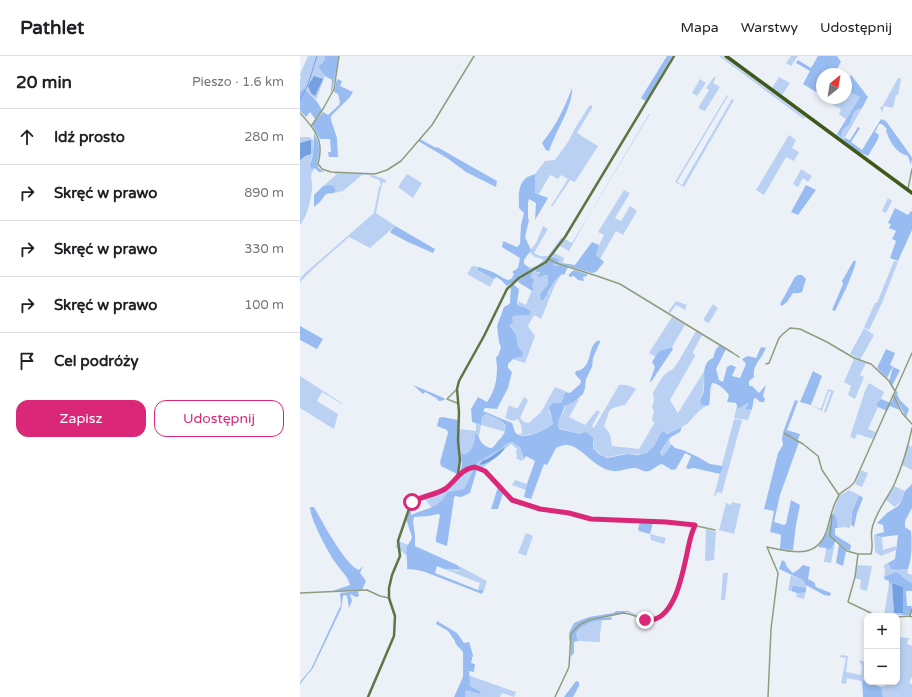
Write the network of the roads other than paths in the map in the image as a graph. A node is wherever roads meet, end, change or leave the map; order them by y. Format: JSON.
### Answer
{"nodes":[{"id":1,"x":340,"y":56,"type":"edge"},
{"id":2,"x":474,"y":56,"type":"edge"},
{"id":3,"x":674,"y":56,"type":"edge"},
{"id":4,"x":726,"y":56,"type":"edge"},
{"id":5,"x":300,"y":113,"type":"edge"},
{"id":6,"x":311,"y":125,"type":"junction"},
{"id":7,"x":912,"y":169,"type":"edge"},
{"id":8,"x":907,"y":190,"type":"junction"},
{"id":9,"x":912,"y":193,"type":"edge"},
{"id":10,"x":549,"y":258,"type":"junction"},
{"id":11,"x":912,"y":353,"type":"edge"},
{"id":12,"x":739,"y":357,"type":"dead end"},
{"id":13,"x":766,"y":364,"type":"dead end"},
{"id":14,"x":457,"y":389,"type":"junction"},
{"id":15,"x":895,"y":391,"type":"junction"},
{"id":16,"x":894,"y":395,"type":"junction"},
{"id":17,"x":458,"y":403,"type":"junction"},
{"id":18,"x":912,"y":424,"type":"edge"},
{"id":19,"x":912,"y":428,"type":"edge"},
{"id":20,"x":784,"y":433,"type":"dead end"},
{"id":21,"x":458,"y":474,"type":"junction"},
{"id":22,"x":839,"y":495,"type":"junction"},
{"id":23,"x":832,"y":513,"type":"junction"},
{"id":24,"x":695,"y":525,"type":"junction"},
{"id":25,"x":715,"y":530,"type":"dead end"},
{"id":26,"x":858,"y":554,"type":"junction"},
{"id":27,"x":300,"y":593,"type":"edge"},
{"id":28,"x":389,"y":598,"type":"junction"},
{"id":29,"x":912,"y":609,"type":"edge"},
{"id":30,"x":870,"y":613,"type":"edge"},
{"id":31,"x":911,"y":616,"type":"edge"},
{"id":32,"x":900,"y":617,"type":"edge"},
{"id":33,"x":368,"y":697,"type":"edge"},
{"id":34,"x":555,"y":697,"type":"edge"},
{"id":35,"x":768,"y":697,"type":"edge"}],
"edges":[{"from":1,"to":6,"type":"street"},
{"from":2,"to":6,"type":"street"},
{"from":3,"to":10,"type":"street"},
{"from":4,"to":8,"type":"main road"},
{"from":5,"to":6,"type":"street"},
{"from":7,"to":8,"type":"street"},
{"from":8,"to":9,"type":"main road"},
{"from":10,"to":12,"type":"street"},
{"from":10,"to":14,"type":"street"},
{"from":11,"to":15,"type":"street"},
{"from":13,"to":15,"type":"street"},
{"from":14,"to":17,"type":"street"},
{"from":14,"to":17,"type":"street"},
{"from":15,"to":16,"type":"street"},
{"from":16,"to":18,"type":"street"},
{"from":16,"to":22,"type":"street"},
{"from":17,"to":21,"type":"street"},
{"from":19,"to":26,"type":"street"},
{"from":20,"to":22,"type":"street"},
{"from":21,"to":24,"type":"street"},
{"from":21,"to":28,"type":"street"},
{"from":22,"to":23,"type":"street"},
{"from":23,"to":26,"type":"street"},
{"from":23,"to":35,"type":"street"},
{"from":24,"to":25,"type":"street"},
{"from":24,"to":34,"type":"street"},
{"from":26,"to":30,"type":"street"},
{"from":27,"to":28,"type":"street"},
{"from":28,"to":33,"type":"street"},
{"from":29,"to":31,"type":"street"},
{"from":31,"to":32,"type":"street"}]}
